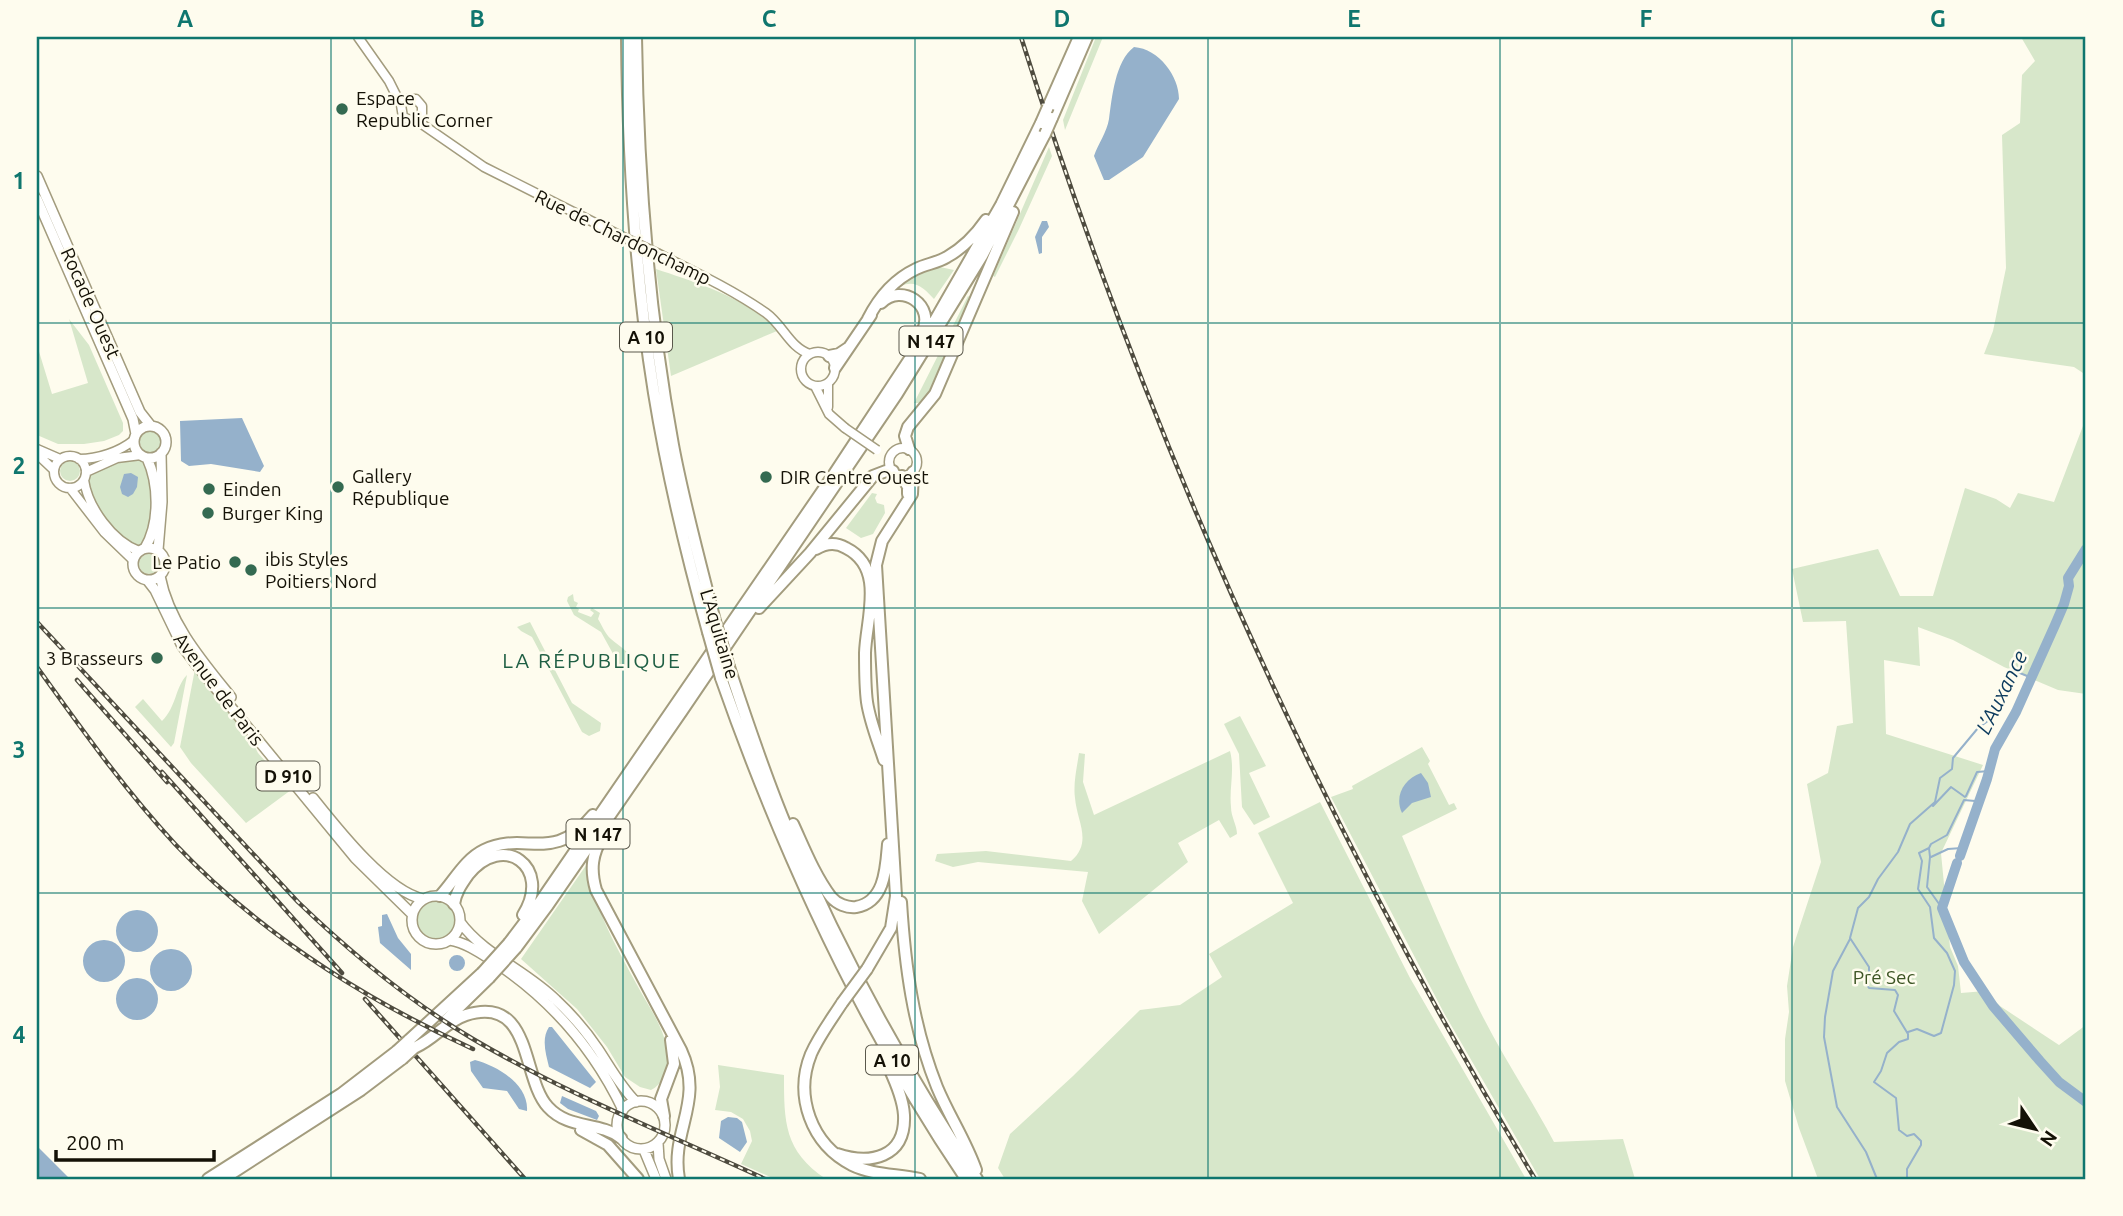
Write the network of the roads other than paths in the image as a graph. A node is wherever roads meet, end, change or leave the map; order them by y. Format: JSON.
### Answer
{"nodes":[{"id":1,"x":358,"y":37,"type":"edge"},
{"id":2,"x":627,"y":37,"type":"edge"},
{"id":3,"x":636,"y":37,"type":"edge"},
{"id":4,"x":1079,"y":37,"type":"edge"},
{"id":5,"x":1087,"y":37,"type":"edge"},
{"id":6,"x":388,"y":81,"type":"junction"},
{"id":7,"x":413,"y":98,"type":"junction"},
{"id":8,"x":401,"y":105,"type":"junction"},
{"id":9,"x":421,"y":116,"type":"junction"},
{"id":10,"x":1052,"y":116,"type":"junction"},
{"id":11,"x":1044,"y":132,"type":"junction"},
{"id":12,"x":1029,"y":149,"type":"junction"},
{"id":13,"x":37,"y":176,"type":"edge"},
{"id":14,"x":37,"y":199,"type":"edge"},
{"id":15,"x":868,"y":319,"type":"junction"},
{"id":16,"x":792,"y":343,"type":"junction"},
{"id":17,"x":850,"y":346,"type":"junction"},
{"id":18,"x":810,"y":354,"type":"junction"},
{"id":19,"x":829,"y":356,"type":"junction"},
{"id":20,"x":802,"y":364,"type":"junction"},
{"id":21,"x":905,"y":366,"type":"junction"},
{"id":22,"x":835,"y":368,"type":"junction"},
{"id":23,"x":828,"y":383,"type":"junction"},
{"id":24,"x":815,"y":386,"type":"junction"},
{"id":25,"x":829,"y":414,"type":"junction"},
{"id":26,"x":151,"y":426,"type":"junction"},
{"id":27,"x":135,"y":437,"type":"junction"},
{"id":28,"x":909,"y":449,"type":"junction"},
{"id":29,"x":37,"y":451,"type":"edge"},
{"id":30,"x":161,"y":453,"type":"junction"},
{"id":31,"x":144,"y":456,"type":"junction"},
{"id":32,"x":890,"y":456,"type":"junction"},
{"id":33,"x":60,"y":459,"type":"junction"},
{"id":34,"x":79,"y":459,"type":"junction"},
{"id":35,"x":54,"y":470,"type":"junction"},
{"id":36,"x":902,"y":473,"type":"junction"},
{"id":37,"x":85,"y":476,"type":"junction"},
{"id":38,"x":70,"y":488,"type":"junction"},
{"id":39,"x":142,"y":549,"type":"junction"},
{"id":40,"x":158,"y":550,"type":"junction"},
{"id":41,"x":810,"y":553,"type":"junction"},
{"id":42,"x":133,"y":561,"type":"junction"},
{"id":43,"x":160,"y":576,"type":"junction"},
{"id":44,"x":149,"y":581,"type":"junction"},
{"id":45,"x":873,"y":581,"type":"junction"},
{"id":46,"x":731,"y":665,"type":"junction"},
{"id":47,"x":680,"y":715,"type":"junction"},
{"id":48,"x":656,"y":732,"type":"junction"},
{"id":49,"x":888,"y":771,"type":"junction"},
{"id":50,"x":891,"y":810,"type":"junction"},
{"id":51,"x":894,"y":852,"type":"junction"},
{"id":52,"x":440,"y":896,"type":"junction"},
{"id":53,"x":423,"y":899,"type":"junction"},
{"id":54,"x":454,"y":904,"type":"junction"},
{"id":55,"x":412,"y":914,"type":"junction"},
{"id":56,"x":460,"y":922,"type":"junction"},
{"id":57,"x":826,"y":936,"type":"junction"},
{"id":58,"x":450,"y":940,"type":"junction"},
{"id":59,"x":511,"y":944,"type":"junction"},
{"id":60,"x":666,"y":1024,"type":"junction"},
{"id":61,"x":413,"y":1045,"type":"junction"},
{"id":62,"x":636,"y":1102,"type":"junction"},
{"id":63,"x":623,"y":1110,"type":"junction"},
{"id":64,"x":664,"y":1116,"type":"junction"},
{"id":65,"x":302,"y":1124,"type":"junction"},
{"id":66,"x":574,"y":1124,"type":"junction"},
{"id":67,"x":621,"y":1139,"type":"junction"},
{"id":68,"x":658,"y":1143,"type":"junction"},
{"id":69,"x":644,"y":1150,"type":"junction"},
{"id":70,"x":838,"y":1154,"type":"junction"},
{"id":71,"x":208,"y":1179,"type":"edge"},
{"id":72,"x":223,"y":1179,"type":"edge"},
{"id":73,"x":638,"y":1179,"type":"edge"},
{"id":74,"x":656,"y":1179,"type":"edge"},
{"id":75,"x":666,"y":1179,"type":"edge"},
{"id":76,"x":679,"y":1179,"type":"edge"},
{"id":77,"x":920,"y":1179,"type":"edge"},
{"id":78,"x":966,"y":1179,"type":"edge"},
{"id":79,"x":979,"y":1179,"type":"edge"}],
"edges":[{"from":1,"to":6,"type":"main road"},
{"from":2,"to":57,"type":"highway","name":"L'Aquitaine","number":"A 10","bridge":true},
{"from":3,"to":46,"type":"highway","name":"L'Aquitaine","number":"A 10","bridge":true},
{"from":4,"to":10,"type":"highway","number":"N 147"},
{"from":5,"to":10,"type":"highway"},
{"from":6,"to":7,"type":"main road"},
{"from":6,"to":8,"type":"main road"},
{"from":7,"to":8,"type":"main road"},
{"from":7,"to":9,"type":"main road"},
{"from":8,"to":9,"type":"main road"},
{"from":9,"to":16,"type":"main road","name":"Rue de Chardonchamp","bridge":true},
{"from":10,"to":11,"type":"highway","bridge":true},
{"from":10,"to":11,"type":"highway","number":"N 147","bridge":true},
{"from":11,"to":12,"type":"highway","number":"N 147"},
{"from":11,"to":28,"type":"highway"},
{"from":11,"to":47,"type":"highway","number":"N 147"},
{"from":12,"to":15,"type":"highway"},
{"from":12,"to":21,"type":"highway","number":"N 147"},
{"from":13,"to":26,"type":"main road","name":"Rocade Ouest"},
{"from":14,"to":27,"type":"main road","name":"Rocade Ouest"},
{"from":15,"to":17,"type":"highway"},
{"from":15,"to":21,"type":"highway"},
{"from":16,"to":18,"type":"main road","name":"Rue de Chardonchamp"},
{"from":16,"to":20,"type":"main road"},
{"from":17,"to":19,"type":"highway"},
{"from":17,"to":22,"type":"highway"},
{"from":18,"to":19,"type":"main road"},
{"from":18,"to":20,"type":"main road"},
{"from":19,"to":22,"type":"main road"},
{"from":20,"to":24,"type":"main road"},
{"from":21,"to":48,"type":"highway","number":"N 147"},
{"from":22,"to":23,"type":"main road"},
{"from":23,"to":24,"type":"main road"},
{"from":23,"to":25,"type":"main road"},
{"from":24,"to":25,"type":"main road"},
{"from":25,"to":32,"type":"main road","bridge":true},
{"from":26,"to":27,"type":"main road"},
{"from":26,"to":30,"type":"main road"},
{"from":27,"to":31,"type":"main road"},
{"from":27,"to":34,"type":"main road"},
{"from":28,"to":32,"type":"main road"},
{"from":28,"to":36,"type":"main road"},
{"from":29,"to":33,"type":"main road"},
{"from":29,"to":35,"type":"main road"},
{"from":30,"to":31,"type":"main road"},
{"from":30,"to":40,"type":"main road"},
{"from":31,"to":37,"type":"main road"},
{"from":31,"to":39,"type":"main road"},
{"from":32,"to":36,"type":"main road"},
{"from":33,"to":34,"type":"main road"},
{"from":33,"to":35,"type":"main road"},
{"from":34,"to":37,"type":"main road"},
{"from":35,"to":38,"type":"main road"},
{"from":36,"to":41,"type":"highway"},
{"from":36,"to":45,"type":"highway"},
{"from":37,"to":38,"type":"main road"},
{"from":37,"to":39,"type":"main road"},
{"from":38,"to":42,"type":"main road"},
{"from":39,"to":40,"type":"main road"},
{"from":39,"to":42,"type":"main road"},
{"from":40,"to":43,"type":"main road"},
{"from":41,"to":45,"type":"highway"},
{"from":41,"to":47,"type":"highway"},
{"from":42,"to":44,"type":"main road"},
{"from":43,"to":44,"type":"main road"},
{"from":43,"to":53,"type":"main road","name":"Avenue de Paris","number":"D 910"},
{"from":44,"to":55,"type":"main road","name":"Avenue de Paris","number":"D 910"},
{"from":45,"to":49,"type":"highway"},
{"from":45,"to":49,"type":"highway"},
{"from":46,"to":50,"type":"highway"},
{"from":46,"to":79,"type":"highway","name":"L'Aquitaine","number":"A 10"},
{"from":47,"to":59,"type":"highway","number":"N 147"},
{"from":47,"to":60,"type":"highway"},
{"from":48,"to":52,"type":"highway"},
{"from":48,"to":59,"type":"highway","number":"N 147"},
{"from":49,"to":50,"type":"highway"},
{"from":50,"to":51,"type":"highway"},
{"from":51,"to":70,"type":"highway","bridge":true},
{"from":51,"to":79,"type":"highway"},
{"from":52,"to":53,"type":"main road"},
{"from":52,"to":54,"type":"main road"},
{"from":53,"to":55,"type":"main road"},
{"from":54,"to":56,"type":"main road"},
{"from":54,"to":59,"type":"highway","number":"N 147"},
{"from":55,"to":58,"type":"main road"},
{"from":56,"to":58,"type":"main road"},
{"from":56,"to":62,"type":"main road"},
{"from":57,"to":70,"type":"highway"},
{"from":57,"to":78,"type":"highway","name":"L'Aquitaine","number":"A 10"},
{"from":58,"to":63,"type":"main road"},
{"from":59,"to":61,"type":"highway","number":"N 147","bridge":true},
{"from":60,"to":64,"type":"highway"},
{"from":60,"to":76,"type":"highway"},
{"from":61,"to":65,"type":"highway","number":"N 147","bridge":true},
{"from":61,"to":66,"type":"highway"},
{"from":62,"to":63,"type":"main road"},
{"from":62,"to":64,"type":"main road"},
{"from":63,"to":67,"type":"main road"},
{"from":64,"to":68,"type":"main road"},
{"from":65,"to":71,"type":"highway","number":"N 147"},
{"from":65,"to":72,"type":"highway","number":"N 147"},
{"from":66,"to":67,"type":"highway"},
{"from":66,"to":73,"type":"highway"},
{"from":67,"to":69,"type":"main road"},
{"from":68,"to":69,"type":"main road"},
{"from":68,"to":75,"type":"main road"},
{"from":69,"to":74,"type":"main road"},
{"from":70,"to":77,"type":"highway"}]}
